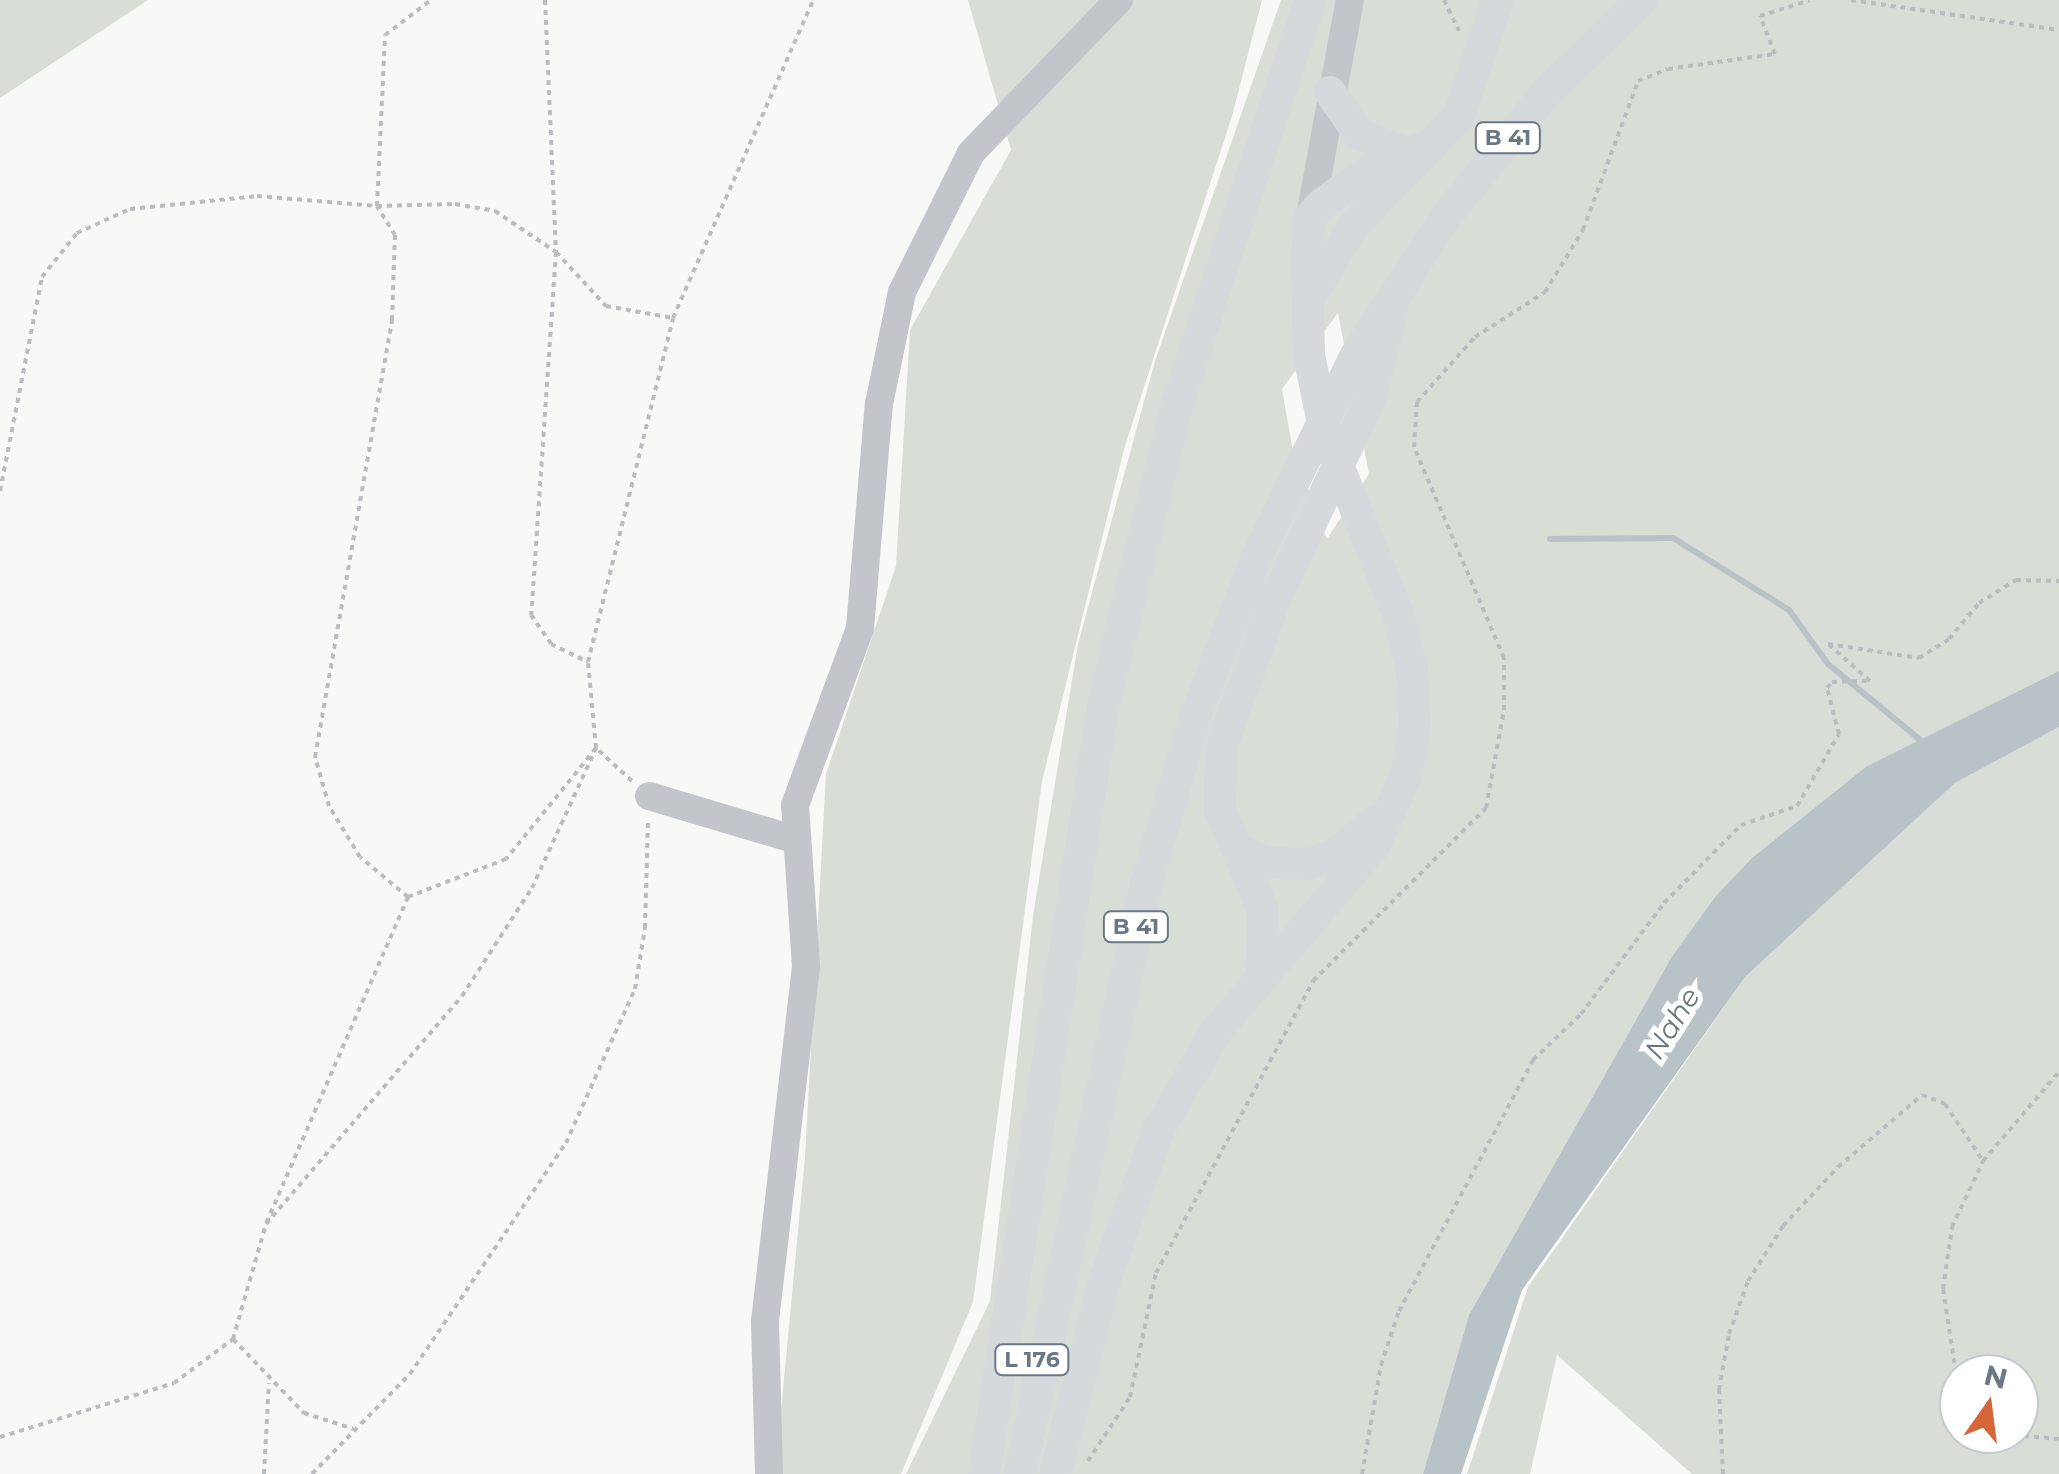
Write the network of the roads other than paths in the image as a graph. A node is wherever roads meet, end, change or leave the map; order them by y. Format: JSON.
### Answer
{"nodes":[{"id":1,"x":1119,"y":0,"type":"edge"},
{"id":2,"x":1310,"y":0,"type":"edge"},
{"id":3,"x":1350,"y":0,"type":"edge"},
{"id":4,"x":1498,"y":0,"type":"edge"},
{"id":5,"x":1642,"y":0,"type":"edge"},
{"id":6,"x":1330,"y":92,"type":"junction"},
{"id":7,"x":1420,"y":148,"type":"junction"},
{"id":8,"x":1310,"y":217,"type":"junction"},
{"id":9,"x":1393,"y":293,"type":"junction"},
{"id":10,"x":1306,"y":306,"type":"junction"},
{"id":11,"x":649,"y":796,"type":"road end"},
{"id":12,"x":1397,"y":803,"type":"junction"},
{"id":13,"x":793,"y":840,"type":"junction"},
{"id":14,"x":1238,"y":849,"type":"junction"},
{"id":15,"x":1262,"y":975,"type":"junction"},
{"id":16,"x":1071,"y":1246,"type":"junction"},
{"id":17,"x":769,"y":1474,"type":"edge"},
{"id":18,"x":984,"y":1474,"type":"edge"},
{"id":19,"x":993,"y":1474,"type":"edge"},
{"id":20,"x":1020,"y":1474,"type":"edge"},
{"id":21,"x":1055,"y":1474,"type":"edge"}],
"edges":[{"from":1,"to":13,"type":"street"},
{"from":2,"to":18,"type":"main road"},
{"from":3,"to":6,"type":"street"},
{"from":4,"to":7,"type":"main road"},
{"from":5,"to":9,"type":"main road","number":"B 41"},
{"from":6,"to":7,"type":"main road"},
{"from":6,"to":8,"type":"street"},
{"from":7,"to":8,"type":"main road"},
{"from":7,"to":10,"type":"main road"},
{"from":8,"to":10,"type":"main road","number":"L 176"},
{"from":9,"to":14,"type":"main road"},
{"from":9,"to":16,"type":"main road","number":"B 41"},
{"from":10,"to":12,"type":"main road","number":"L 176"},
{"from":11,"to":13,"type":"street"},
{"from":12,"to":14,"type":"main road"},
{"from":12,"to":15,"type":"main road","number":"L 176"},
{"from":13,"to":17,"type":"street"},
{"from":14,"to":15,"type":"main road"},
{"from":15,"to":21,"type":"main road","number":"L 176"},
{"from":16,"to":19,"type":"main road","number":"L 176"},
{"from":16,"to":20,"type":"main road","number":"B 41"}]}
